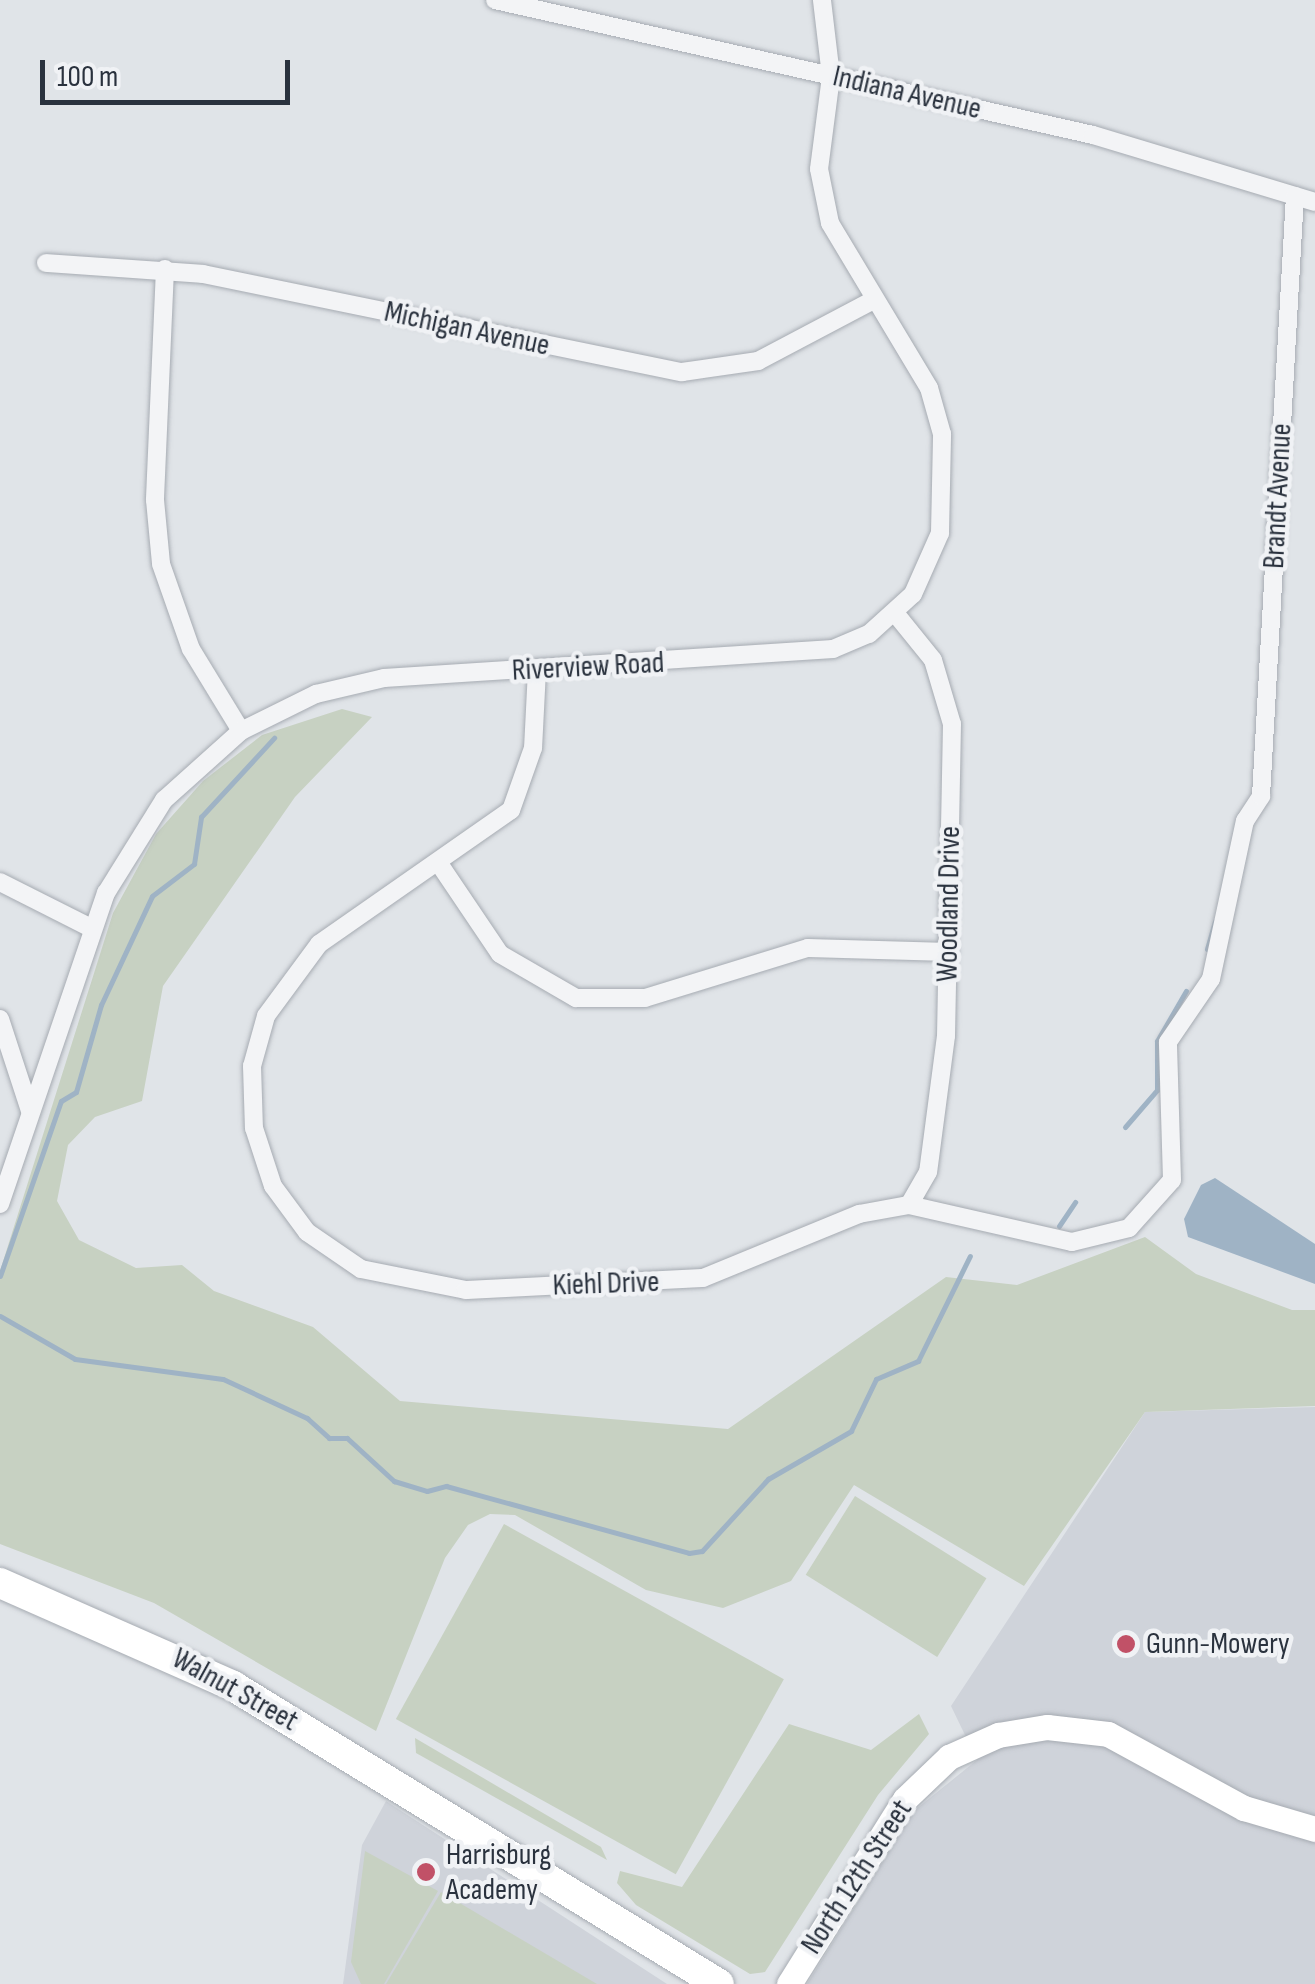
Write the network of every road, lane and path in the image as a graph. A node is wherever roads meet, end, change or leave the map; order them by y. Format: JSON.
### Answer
{"nodes":[{"id":1,"x":495,"y":0,"type":"edge"},
{"id":2,"x":822,"y":0,"type":"edge"},
{"id":3,"x":831,"y":76,"type":"junction"},
{"id":4,"x":1296,"y":196,"type":"junction"},
{"id":5,"x":1315,"y":202,"type":"edge"},
{"id":6,"x":46,"y":264,"type":"dead end"},
{"id":7,"x":165,"y":270,"type":"junction"},
{"id":8,"x":872,"y":301,"type":"junction"},
{"id":9,"x":895,"y":613,"type":"junction"},
{"id":10,"x":537,"y":670,"type":"junction"},
{"id":11,"x":241,"y":731,"type":"junction"},
{"id":12,"x":1260,"y":796,"type":"joint"},
{"id":13,"x":440,"y":864,"type":"junction"},
{"id":14,"x":0,"y":882,"type":"edge"},
{"id":15,"x":89,"y":927,"type":"junction"},
{"id":16,"x":949,"y":952,"type":"junction"},
{"id":17,"x":0,"y":1019,"type":"edge"},
{"id":18,"x":30,"y":1112,"type":"junction"},
{"id":19,"x":0,"y":1204,"type":"edge"},
{"id":20,"x":909,"y":1206,"type":"junction"},
{"id":21,"x":0,"y":1583,"type":"edge"},
{"id":22,"x":1315,"y":1829,"type":"edge"},
{"id":23,"x":718,"y":1984,"type":"edge"},
{"id":24,"x":790,"y":1984,"type":"edge"}],
"edges":[{"from":1,"to":3,"type":"street","name":"Indiana Avenue"},
{"from":2,"to":3,"type":"street","name":"Riverview Road"},
{"from":3,"to":4,"type":"street","name":"Indiana Avenue"},
{"from":3,"to":8,"type":"street","name":"Riverview Road"},
{"from":4,"to":5,"type":"street","name":"Indiana Avenue"},
{"from":4,"to":12,"type":"street","name":"Brandt Avenue"},
{"from":6,"to":7,"type":"street","name":"Michigan Avenue"},
{"from":7,"to":8,"type":"street","name":"Michigan Avenue"},
{"from":7,"to":11,"type":"street"},
{"from":8,"to":9,"type":"street","name":"Riverview Road"},
{"from":9,"to":10,"type":"street","name":"Riverview Road"},
{"from":9,"to":16,"type":"street","name":"Woodland Drive"},
{"from":10,"to":11,"type":"street","name":"Riverview Road"},
{"from":10,"to":13,"type":"street","name":"Kiehl Drive"},
{"from":11,"to":15,"type":"street","name":"Riverview Road"},
{"from":12,"to":20,"type":"street","name":"Kiehl Drive"},
{"from":13,"to":16,"type":"street"},
{"from":13,"to":20,"type":"street","name":"Kiehl Drive"},
{"from":14,"to":15,"type":"street"},
{"from":15,"to":18,"type":"street","name":"Riverview Road"},
{"from":16,"to":20,"type":"street","name":"Woodland Drive"},
{"from":17,"to":18,"type":"street"},
{"from":18,"to":19,"type":"street","name":"Riverview Road"},
{"from":21,"to":23,"type":"main road","name":"Walnut Street"},
{"from":22,"to":24,"type":"main road","name":"North 12th Street"}]}
